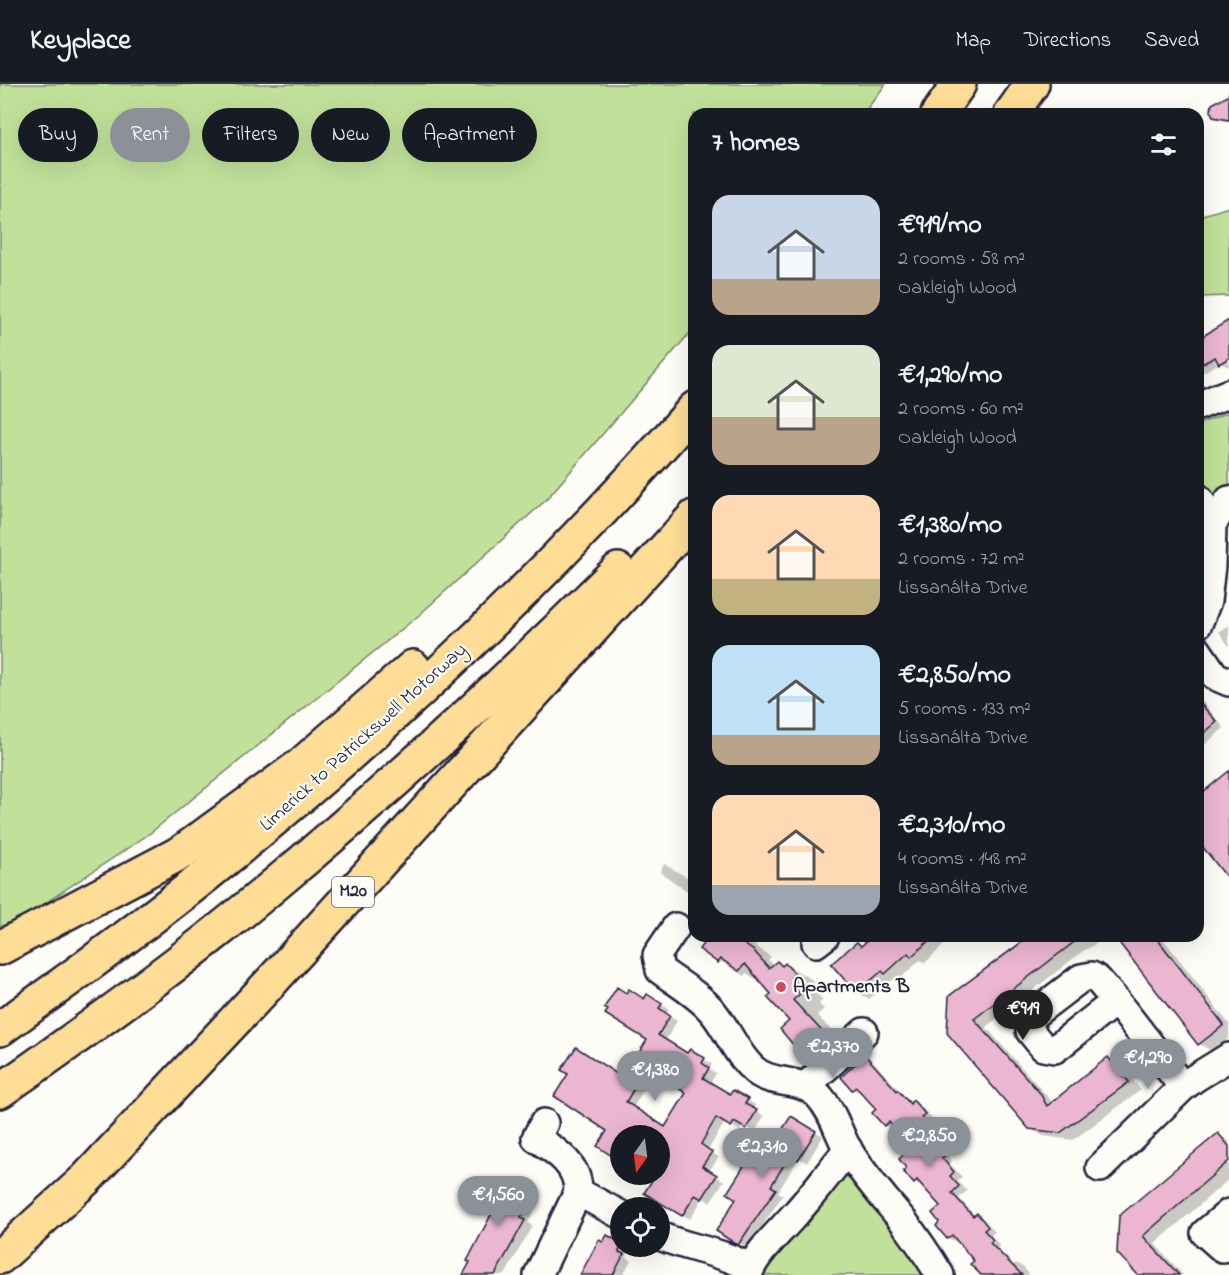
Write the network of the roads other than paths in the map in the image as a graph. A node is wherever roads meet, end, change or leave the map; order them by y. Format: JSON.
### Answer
{"nodes":[{"id":1,"x":959,"y":84,"type":"edge"},
{"id":2,"x":1032,"y":84,"type":"edge"},
{"id":3,"x":942,"y":108,"type":"edge"},
{"id":4,"x":1015,"y":108,"type":"edge"},
{"id":5,"x":1229,"y":393,"type":"edge"},
{"id":6,"x":688,"y":403,"type":"edge"},
{"id":7,"x":1204,"y":403,"type":"edge"},
{"id":8,"x":688,"y":416,"type":"edge"},
{"id":9,"x":688,"y":497,"type":"edge"},
{"id":10,"x":1204,"y":501,"type":"edge"},
{"id":11,"x":1221,"y":510,"type":"edge"},
{"id":12,"x":688,"y":524,"type":"edge"},
{"id":13,"x":1204,"y":609,"type":"edge"},
{"id":14,"x":1204,"y":660,"type":"edge"},
{"id":15,"x":1229,"y":682,"type":"edge"},
{"id":16,"x":676,"y":927,"type":"dead end"},
{"id":17,"x":0,"y":948,"type":"edge"},
{"id":18,"x":1116,"y":1001,"type":"dead end"},
{"id":19,"x":0,"y":1029,"type":"edge"},
{"id":20,"x":864,"y":1032,"type":"dead end"},
{"id":21,"x":1229,"y":1057,"type":"edge"},
{"id":22,"x":806,"y":1086,"type":"junction"},
{"id":23,"x":1183,"y":1087,"type":"junction"},
{"id":24,"x":0,"y":1091,"type":"edge"},
{"id":25,"x":544,"y":1123,"type":"dead end"},
{"id":26,"x":848,"y":1149,"type":"junction"},
{"id":27,"x":1100,"y":1168,"type":"dead end"},
{"id":28,"x":578,"y":1192,"type":"junction"},
{"id":29,"x":610,"y":1209,"type":"edge"},
{"id":30,"x":1229,"y":1213,"type":"edge"},
{"id":31,"x":670,"y":1241,"type":"edge"},
{"id":32,"x":1229,"y":1242,"type":"edge"},
{"id":33,"x":0,"y":1257,"type":"edge"},
{"id":34,"x":749,"y":1272,"type":"edge"},
{"id":35,"x":538,"y":1275,"type":"edge"},
{"id":36,"x":940,"y":1275,"type":"edge"}],
"edges":[{"from":1,"to":3,"type":"highway"},
{"from":2,"to":4,"type":"highway"},
{"from":5,"to":7,"type":"street"},
{"from":6,"to":17,"type":"highway"},
{"from":8,"to":19,"type":"highway","name":"Limerick to Patrickswell Motorway"},
{"from":9,"to":24,"type":"highway"},
{"from":10,"to":11,"type":"street"},
{"from":11,"to":13,"type":"street"},
{"from":12,"to":33,"type":"highway","number":"M20"},
{"from":14,"to":15,"type":"street"},
{"from":16,"to":22,"type":"street"},
{"from":18,"to":23,"type":"street"},
{"from":20,"to":22,"type":"street"},
{"from":21,"to":23,"type":"street"},
{"from":22,"to":26,"type":"street"},
{"from":23,"to":27,"type":"street"},
{"from":25,"to":28,"type":"street"},
{"from":26,"to":34,"type":"street"},
{"from":26,"to":36,"type":"street"},
{"from":28,"to":29,"type":"street"},
{"from":28,"to":35,"type":"street"},
{"from":30,"to":32,"type":"street"},
{"from":31,"to":34,"type":"street"}]}
